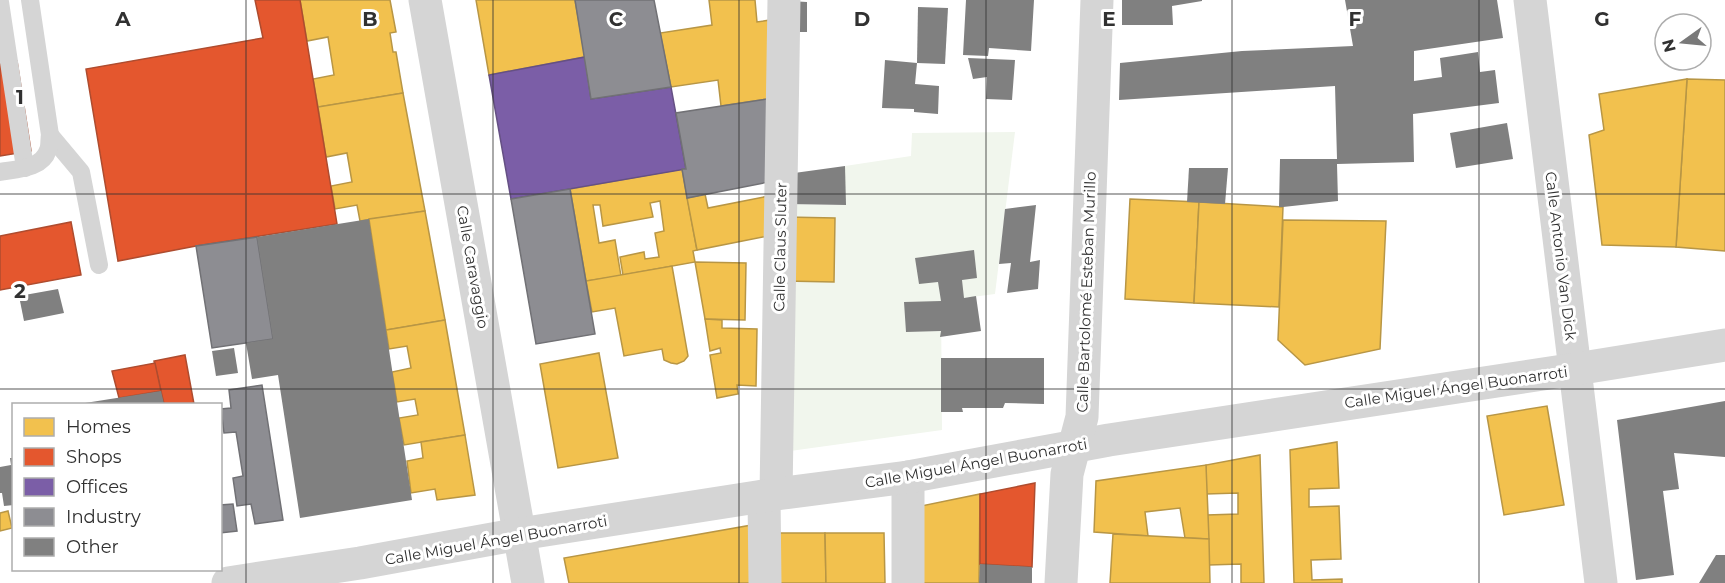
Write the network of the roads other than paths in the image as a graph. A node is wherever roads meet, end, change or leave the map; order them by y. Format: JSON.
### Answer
{"nodes":[{"id":1,"x":30,"y":0,"type":"edge"},
{"id":2,"x":425,"y":0,"type":"edge"},
{"id":3,"x":784,"y":0,"type":"edge"},
{"id":4,"x":1097,"y":0,"type":"edge"},
{"id":5,"x":1530,"y":0,"type":"edge"},
{"id":6,"x":0,"y":2,"type":"edge"},
{"id":7,"x":50,"y":135,"type":"junction"},
{"id":8,"x":1,"y":166,"type":"edge"},
{"id":9,"x":26,"y":168,"type":"junction"},
{"id":10,"x":99,"y":265,"type":"dead end"},
{"id":11,"x":1725,"y":345,"type":"edge"},
{"id":12,"x":1576,"y":369,"type":"junction"},
{"id":13,"x":1073,"y":447,"type":"junction"},
{"id":14,"x":908,"y":477,"type":"junction"},
{"id":15,"x":770,"y":495,"type":"junction"},
{"id":16,"x":520,"y":534,"type":"junction"},
{"id":17,"x":362,"y":573,"type":"edge"},
{"id":18,"x":228,"y":583,"type":"edge"},
{"id":19,"x":528,"y":583,"type":"edge"},
{"id":20,"x":765,"y":583,"type":"edge"},
{"id":21,"x":908,"y":583,"type":"edge"},
{"id":22,"x":1061,"y":583,"type":"edge"},
{"id":23,"x":1601,"y":583,"type":"edge"}],
"edges":[{"from":1,"to":7,"type":"lane"},
{"from":2,"to":16,"type":"street","name":"Calle Caravaggio"},
{"from":3,"to":15,"type":"street","name":"Calle Claus Sluter"},
{"from":4,"to":13,"type":"street","name":"Calle Bartolomé Esteban Murillo"},
{"from":5,"to":12,"type":"street","name":"Calle Antonio Van Dick"},
{"from":6,"to":9,"type":"lane"},
{"from":7,"to":9,"type":"lane"},
{"from":7,"to":10,"type":"lane"},
{"from":8,"to":9,"type":"lane"},
{"from":11,"to":12,"type":"street","name":"Calle Miguel Ángel Buonarroti"},
{"from":12,"to":13,"type":"street","name":"Calle Miguel Ángel Buonarroti"},
{"from":12,"to":23,"type":"street","name":"Calle Antonio Van Dick"},
{"from":13,"to":14,"type":"street","name":"Calle Miguel Ángel Buonarroti"},
{"from":13,"to":22,"type":"street","name":"Calle Bartolomé Esteban Murillo"},
{"from":14,"to":15,"type":"street","name":"Calle Miguel Ángel Buonarroti"},
{"from":14,"to":21,"type":"street"},
{"from":15,"to":16,"type":"street","name":"Calle Miguel Ángel Buonarroti"},
{"from":15,"to":20,"type":"street","name":"Calle Claus Sluter"},
{"from":16,"to":17,"type":"street","name":"Calle Miguel Ángel Buonarroti"},
{"from":16,"to":19,"type":"street","name":"Calle Caravaggio"},
{"from":17,"to":18,"type":"street","name":"Calle Miguel Ángel Buonarroti"}]}
